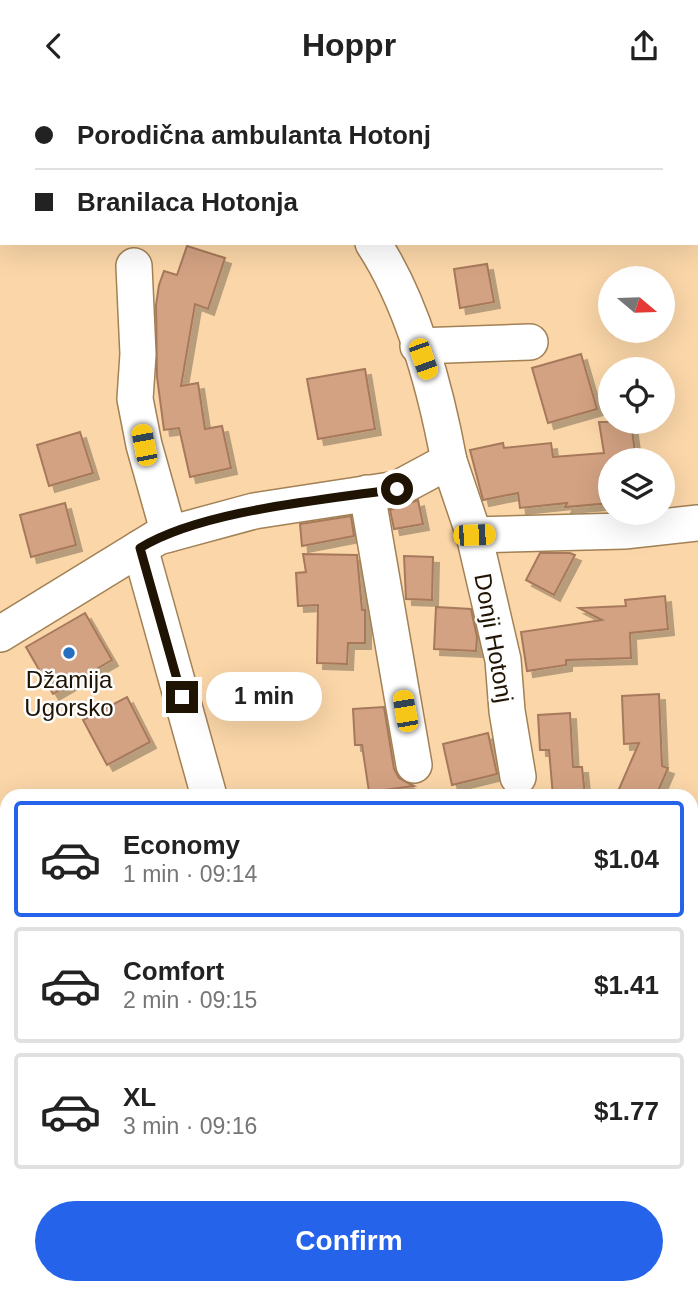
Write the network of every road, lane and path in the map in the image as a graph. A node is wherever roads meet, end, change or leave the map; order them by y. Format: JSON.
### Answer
{"nodes":[{"id":1,"x":374,"y":245,"type":"edge"},
{"id":2,"x":134,"y":266,"type":"dead end"},
{"id":3,"x":530,"y":342,"type":"dead end"},
{"id":4,"x":418,"y":346,"type":"junction"},
{"id":5,"x":449,"y":461,"type":"junction"},
{"id":6,"x":367,"y":493,"type":"junction"},
{"id":7,"x":698,"y":523,"type":"edge"},
{"id":8,"x":474,"y":535,"type":"junction"},
{"id":9,"x":155,"y":541,"type":"junction"},
{"id":10,"x":0,"y":634,"type":"edge"},
{"id":11,"x":414,"y":765,"type":"dead end"},
{"id":12,"x":518,"y":778,"type":"dead end"},
{"id":13,"x":208,"y":789,"type":"edge"}],
"edges":[{"from":1,"to":4,"type":"street","name":"Donji Hotonj"},
{"from":2,"to":9,"type":"street"},
{"from":3,"to":4,"type":"street"},
{"from":4,"to":5,"type":"street","name":"Donji Hotonj"},
{"from":5,"to":6,"type":"street"},
{"from":5,"to":8,"type":"street","name":"Donji Hotonj"},
{"from":6,"to":9,"type":"street"},
{"from":6,"to":11,"type":"street"},
{"from":7,"to":8,"type":"street"},
{"from":8,"to":12,"type":"street","name":"Donji Hotonj"},
{"from":9,"to":10,"type":"street"},
{"from":9,"to":13,"type":"street"}]}
